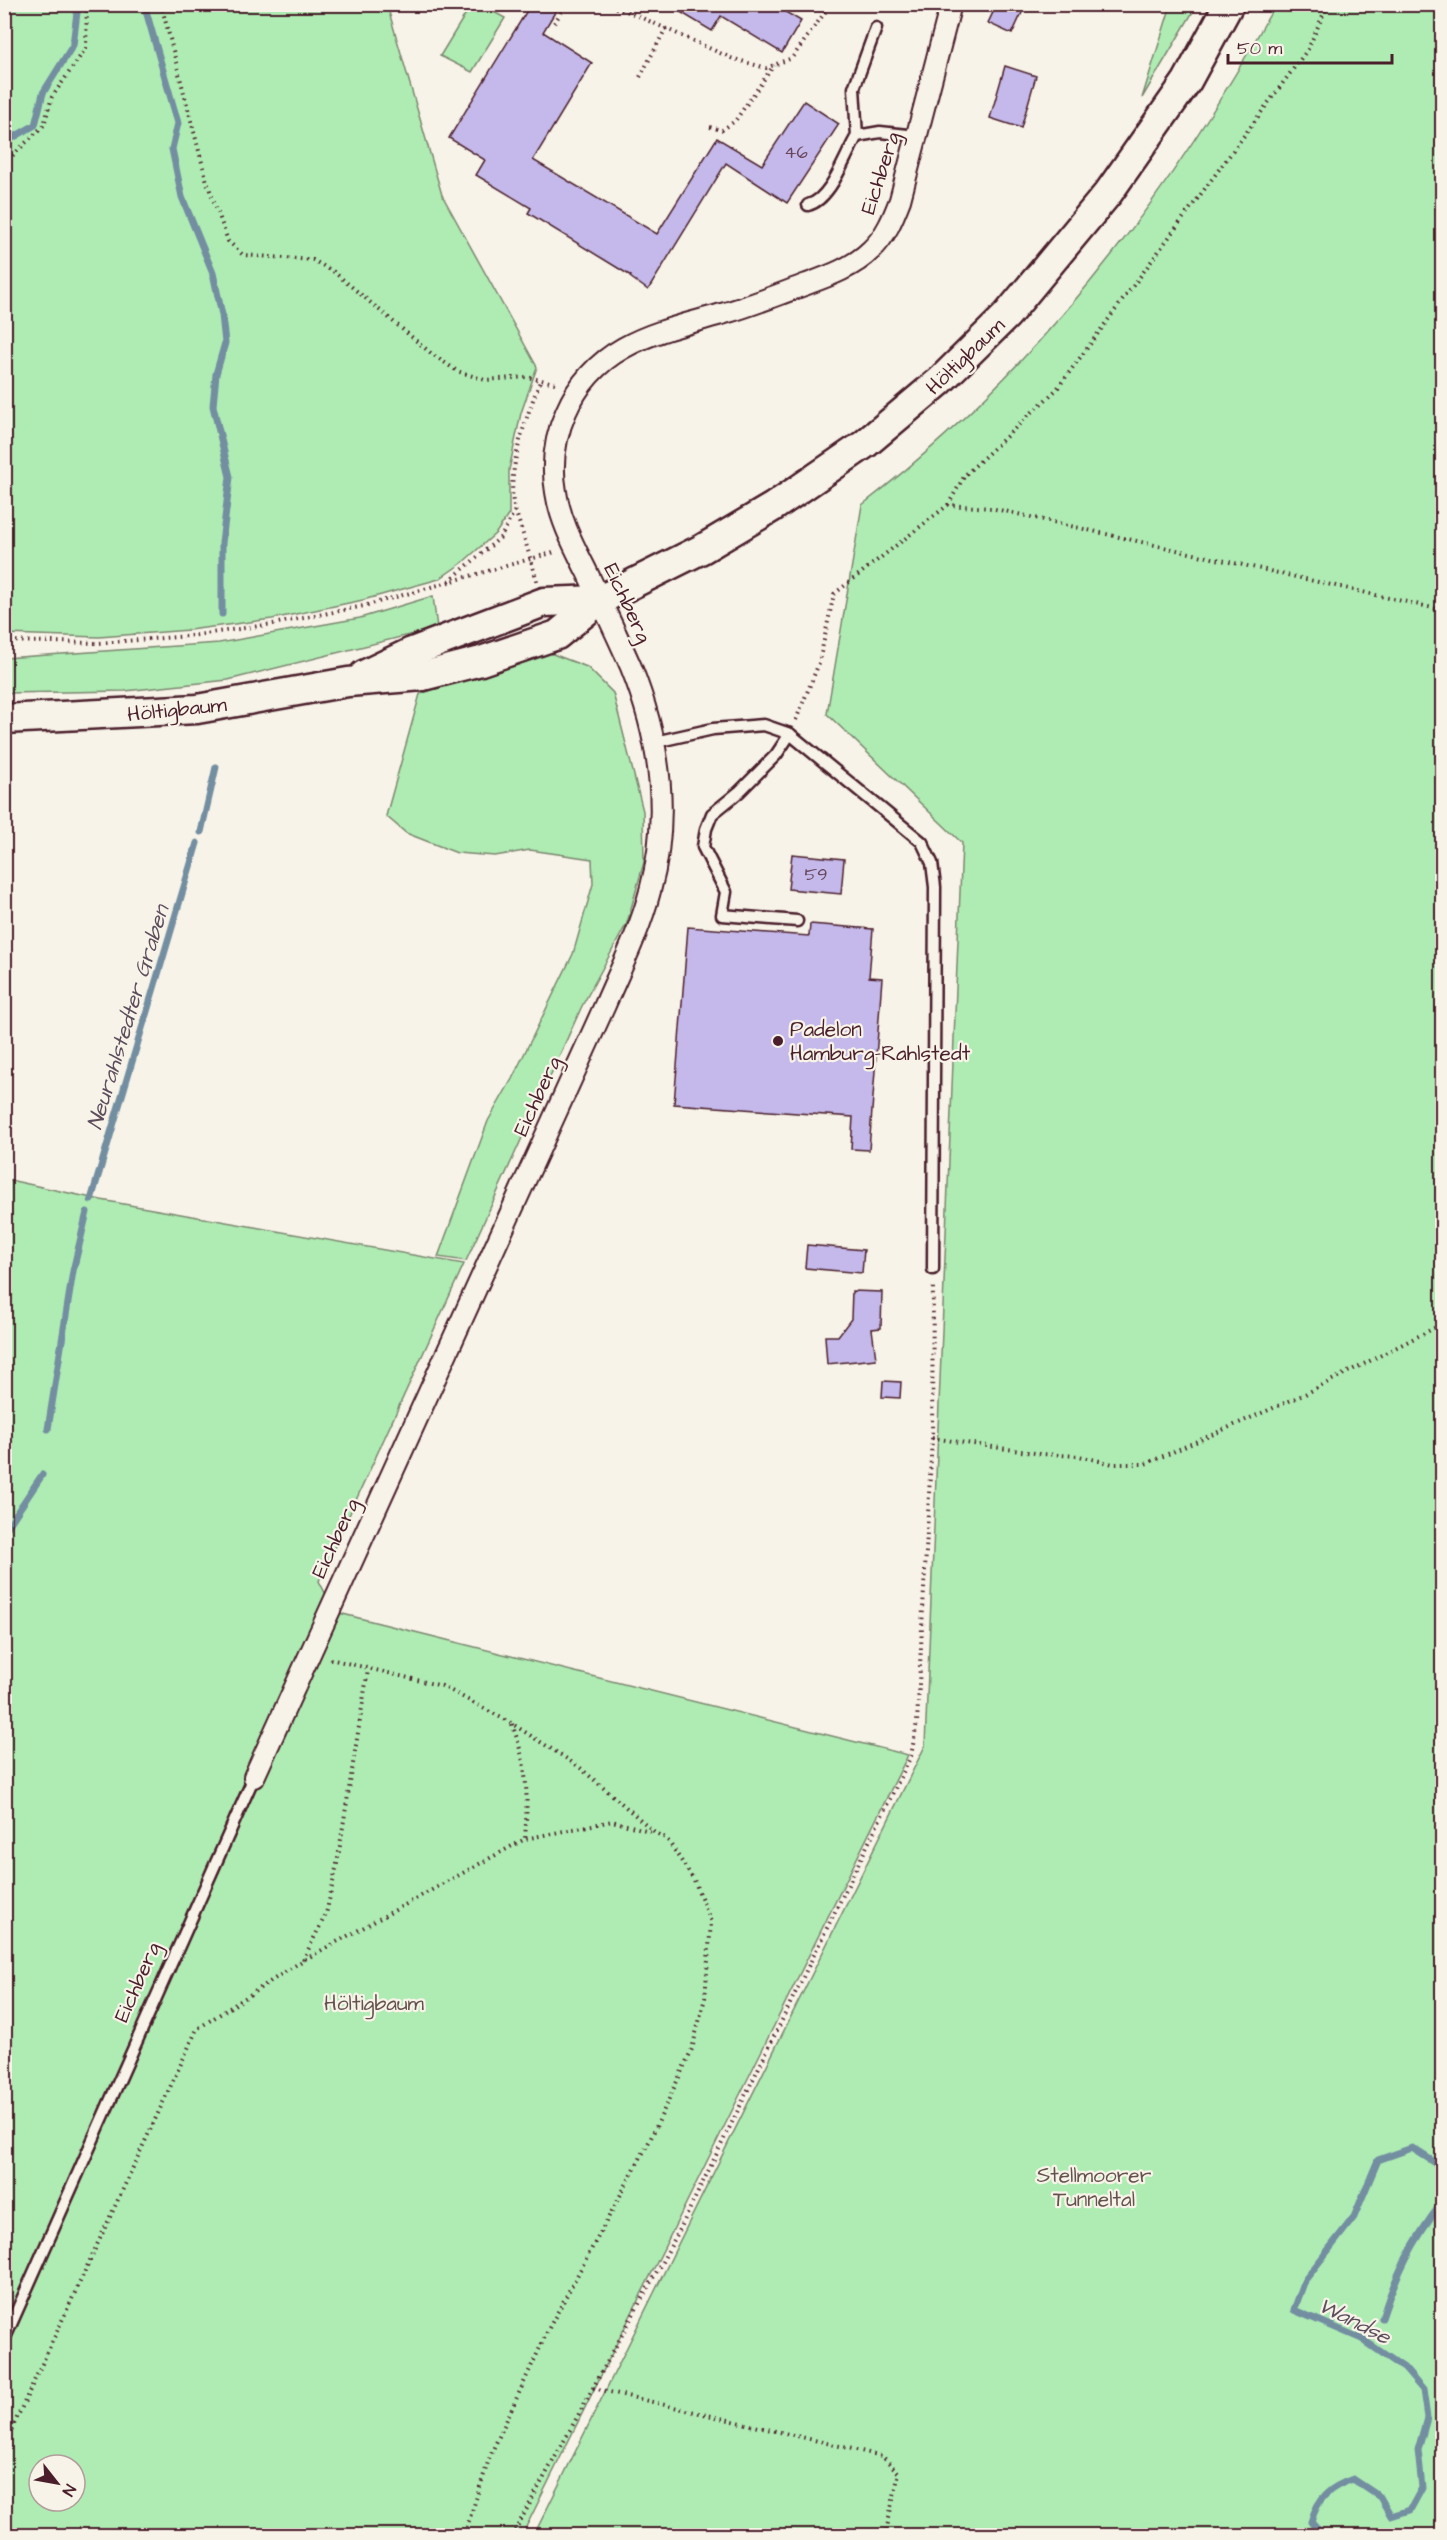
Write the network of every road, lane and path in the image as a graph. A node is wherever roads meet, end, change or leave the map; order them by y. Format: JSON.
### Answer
{"nodes":[{"id":1,"x":87,"y":4,"type":"edge"},
{"id":2,"x":161,"y":4,"type":"edge"},
{"id":3,"x":567,"y":4,"type":"edge"},
{"id":4,"x":604,"y":4,"type":"edge"},
{"id":5,"x":831,"y":4,"type":"edge"},
{"id":6,"x":951,"y":4,"type":"edge"},
{"id":7,"x":1229,"y":4,"type":"edge"},
{"id":8,"x":1328,"y":4,"type":"edge"},
{"id":9,"x":554,"y":23,"type":"dead end"},
{"id":10,"x":666,"y":28,"type":"junction"},
{"id":11,"x":876,"y":28,"type":"dead end"},
{"id":12,"x":774,"y":64,"type":"junction"},
{"id":13,"x":640,"y":77,"type":"dead end"},
{"id":14,"x":710,"y":127,"type":"dead end"},
{"id":15,"x":857,"y":136,"type":"junction"},
{"id":16,"x":917,"y":136,"type":"junction"},
{"id":17,"x":4,"y":164,"type":"edge"},
{"id":18,"x":808,"y":205,"type":"dead end"},
{"id":19,"x":948,"y":505,"type":"junction"},
{"id":20,"x":515,"y":510,"type":"junction"},
{"id":21,"x":576,"y":550,"type":"junction"},
{"id":22,"x":530,"y":557,"type":"junction"},
{"id":23,"x":447,"y":582,"type":"junction"},
{"id":24,"x":600,"y":600,"type":"junction"},
{"id":25,"x":544,"y":602,"type":"junction"},
{"id":26,"x":1443,"y":610,"type":"edge"},
{"id":27,"x":4,"y":641,"type":"edge"},
{"id":28,"x":348,"y":682,"type":"junction"},
{"id":29,"x":4,"y":719,"type":"edge"},
{"id":30,"x":790,"y":734,"type":"junction"},
{"id":31,"x":655,"y":742,"type":"junction"},
{"id":32,"x":797,"y":921,"type":"dead end"},
{"id":33,"x":933,"y":1269,"type":"joint"},
{"id":34,"x":1443,"y":1324,"type":"edge"},
{"id":35,"x":932,"y":1438,"type":"junction"},
{"id":36,"x":325,"y":1657,"type":"dead end"},
{"id":37,"x":368,"y":1670,"type":"junction"},
{"id":38,"x":511,"y":1723,"type":"junction"},
{"id":39,"x":254,"y":1776,"type":"joint"},
{"id":40,"x":656,"y":1833,"type":"junction"},
{"id":41,"x":525,"y":1839,"type":"junction"},
{"id":42,"x":302,"y":1961,"type":"junction"},
{"id":43,"x":4,"y":2340,"type":"edge"},
{"id":44,"x":592,"y":2388,"type":"junction"},
{"id":45,"x":4,"y":2446,"type":"edge"},
{"id":46,"x":522,"y":2502,"type":"dead end"},
{"id":47,"x":525,"y":2506,"type":"junction"},
{"id":48,"x":464,"y":2535,"type":"edge"},
{"id":49,"x":512,"y":2535,"type":"edge"},
{"id":50,"x":885,"y":2535,"type":"edge"}],
"edges":[{"from":1,"to":17,"type":"path"},
{"from":2,"to":20,"type":"path"},
{"from":3,"to":9,"type":"path"},
{"from":4,"to":10,"type":"path"},
{"from":5,"to":12,"type":"path"},
{"from":6,"to":16,"type":"street","name":"Eichberg"},
{"from":7,"to":24,"type":"main road","name":"Höltigbaum"},
{"from":8,"to":19,"type":"path"},
{"from":10,"to":12,"type":"path"},
{"from":10,"to":13,"type":"path"},
{"from":11,"to":15,"type":"lane"},
{"from":12,"to":14,"type":"path"},
{"from":15,"to":16,"type":"lane"},
{"from":15,"to":18,"type":"lane"},
{"from":16,"to":21,"type":"street","name":"Eichberg"},
{"from":19,"to":26,"type":"path"},
{"from":19,"to":30,"type":"path"},
{"from":20,"to":22,"type":"path"},
{"from":20,"to":23,"type":"path"},
{"from":21,"to":22,"type":"path"},
{"from":21,"to":24,"type":"street","name":"Eichberg"},
{"from":22,"to":23,"type":"path"},
{"from":22,"to":25,"type":"path"},
{"from":23,"to":27,"type":"path"},
{"from":24,"to":25,"type":"main road","name":"Höltigbaum"},
{"from":24,"to":28,"type":"main road","name":"Höltigbaum"},
{"from":24,"to":31,"type":"street","name":"Eichberg"},
{"from":25,"to":28,"type":"main road","name":"Höltigbaum"},
{"from":28,"to":29,"type":"main road","name":"Höltigbaum"},
{"from":30,"to":31,"type":"lane"},
{"from":30,"to":32,"type":"lane"},
{"from":30,"to":33,"type":"lane"},
{"from":31,"to":39,"type":"street","name":"Eichberg"},
{"from":33,"to":35,"type":"path"},
{"from":34,"to":35,"type":"path"},
{"from":35,"to":44,"type":"path"},
{"from":36,"to":37,"type":"path"},
{"from":37,"to":38,"type":"path"},
{"from":37,"to":42,"type":"path"},
{"from":38,"to":40,"type":"path"},
{"from":38,"to":41,"type":"path"},
{"from":39,"to":43,"type":"lane","name":"Eichberg"},
{"from":40,"to":41,"type":"path"},
{"from":40,"to":48,"type":"path"},
{"from":41,"to":42,"type":"path"},
{"from":42,"to":45,"type":"path"},
{"from":44,"to":47,"type":"path"},
{"from":44,"to":50,"type":"path"},
{"from":46,"to":47,"type":"path"},
{"from":47,"to":49,"type":"path"}]}
